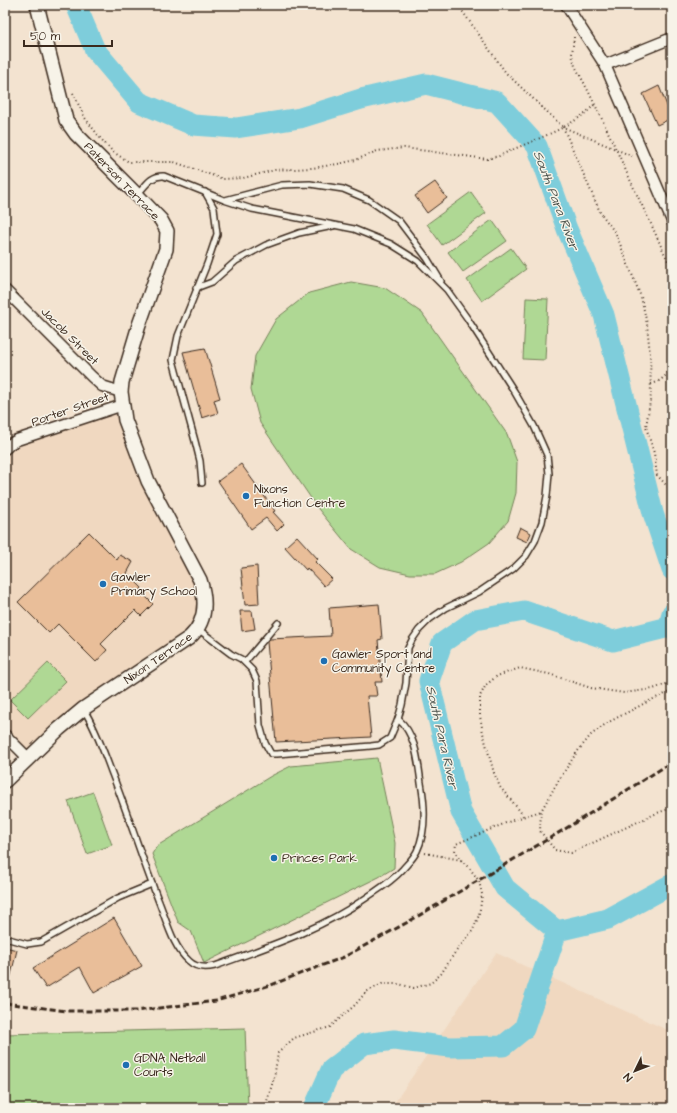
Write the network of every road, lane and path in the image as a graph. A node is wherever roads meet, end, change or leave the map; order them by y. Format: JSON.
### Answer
{"nodes":[{"id":1,"x":37,"y":5,"type":"edge"},
{"id":2,"x":458,"y":5,"type":"edge"},
{"id":3,"x":566,"y":5,"type":"edge"},
{"id":4,"x":577,"y":22,"type":"junction"},
{"id":5,"x":672,"y":38,"type":"edge"},
{"id":6,"x":605,"y":65,"type":"junction"},
{"id":7,"x":71,"y":88,"type":"dead end"},
{"id":8,"x":594,"y":105,"type":"junction"},
{"id":9,"x":563,"y":127,"type":"junction"},
{"id":10,"x":617,"y":150,"type":"junction"},
{"id":11,"x":642,"y":152,"type":"junction"},
{"id":12,"x":205,"y":192,"type":"junction"},
{"id":13,"x":137,"y":195,"type":"junction"},
{"id":14,"x":224,"y":200,"type":"junction"},
{"id":15,"x":672,"y":220,"type":"edge"},
{"id":16,"x":336,"y":226,"type":"junction"},
{"id":17,"x":672,"y":268,"type":"edge"},
{"id":18,"x":196,"y":288,"type":"junction"},
{"id":19,"x":5,"y":290,"type":"edge"},
{"id":20,"x":447,"y":290,"type":"junction"},
{"id":21,"x":672,"y":366,"type":"edge"},
{"id":22,"x":651,"y":384,"type":"junction"},
{"id":23,"x":122,"y":398,"type":"junction"},
{"id":24,"x":7,"y":444,"type":"edge"},
{"id":25,"x":202,"y":483,"type":"dead end"},
{"id":26,"x":672,"y":488,"type":"edge"},
{"id":27,"x":278,"y":624,"type":"dead end"},
{"id":28,"x":198,"y":629,"type":"junction"},
{"id":29,"x":245,"y":662,"type":"junction"},
{"id":30,"x":672,"y":682,"type":"edge"},
{"id":31,"x":672,"y":691,"type":"edge"},
{"id":32,"x":83,"y":709,"type":"junction"},
{"id":33,"x":398,"y":719,"type":"junction"},
{"id":34,"x":5,"y":735,"type":"edge"},
{"id":35,"x":28,"y":758,"type":"junction"},
{"id":36,"x":5,"y":781,"type":"edge"},
{"id":37,"x":672,"y":808,"type":"edge"},
{"id":38,"x":541,"y":811,"type":"junction"},
{"id":39,"x":523,"y":817,"type":"junction"},
{"id":40,"x":417,"y":851,"type":"junction"},
{"id":41,"x":461,"y":860,"type":"junction"},
{"id":42,"x":152,"y":884,"type":"junction"},
{"id":43,"x":5,"y":938,"type":"edge"},
{"id":44,"x":265,"y":1108,"type":"edge"}],
"edges":[{"from":1,"to":13,"type":"street","name":"Paterson Terrace"},
{"from":2,"to":9,"type":"path"},
{"from":3,"to":4,"type":"street"},
{"from":4,"to":6,"type":"street"},
{"from":4,"to":8,"type":"path"},
{"from":5,"to":6,"type":"street"},
{"from":6,"to":11,"type":"street"},
{"from":7,"to":9,"type":"path"},
{"from":8,"to":9,"type":"path"},
{"from":8,"to":10,"type":"path"},
{"from":9,"to":10,"type":"path"},
{"from":9,"to":22,"type":"path"},
{"from":10,"to":11,"type":"path"},
{"from":10,"to":17,"type":"path"},
{"from":11,"to":15,"type":"street"},
{"from":12,"to":13,"type":"lane"},
{"from":12,"to":14,"type":"lane"},
{"from":12,"to":18,"type":"lane"},
{"from":13,"to":23,"type":"street","name":"Paterson Terrace"},
{"from":14,"to":16,"type":"lane"},
{"from":14,"to":20,"type":"lane"},
{"from":16,"to":18,"type":"lane"},
{"from":16,"to":20,"type":"lane"},
{"from":18,"to":25,"type":"lane"},
{"from":19,"to":23,"type":"street","name":"Jacob Street"},
{"from":20,"to":33,"type":"lane"},
{"from":21,"to":22,"type":"path"},
{"from":22,"to":26,"type":"path"},
{"from":23,"to":24,"type":"street","name":"Porter Street"},
{"from":23,"to":28,"type":"street","name":"Nixon Terrace"},
{"from":27,"to":29,"type":"lane"},
{"from":28,"to":29,"type":"lane"},
{"from":28,"to":32,"type":"street","name":"Nixon Terrace"},
{"from":29,"to":33,"type":"lane"},
{"from":30,"to":39,"type":"path"},
{"from":31,"to":38,"type":"path"},
{"from":32,"to":35,"type":"street","name":"Nixon Terrace"},
{"from":32,"to":42,"type":"lane"},
{"from":33,"to":40,"type":"lane"},
{"from":34,"to":35,"type":"street"},
{"from":35,"to":36,"type":"street","name":"Nixon Terrace"},
{"from":37,"to":38,"type":"path"},
{"from":38,"to":39,"type":"path"},
{"from":39,"to":41,"type":"path"},
{"from":40,"to":41,"type":"path"},
{"from":40,"to":42,"type":"lane"},
{"from":41,"to":44,"type":"path"},
{"from":42,"to":43,"type":"lane"}]}
